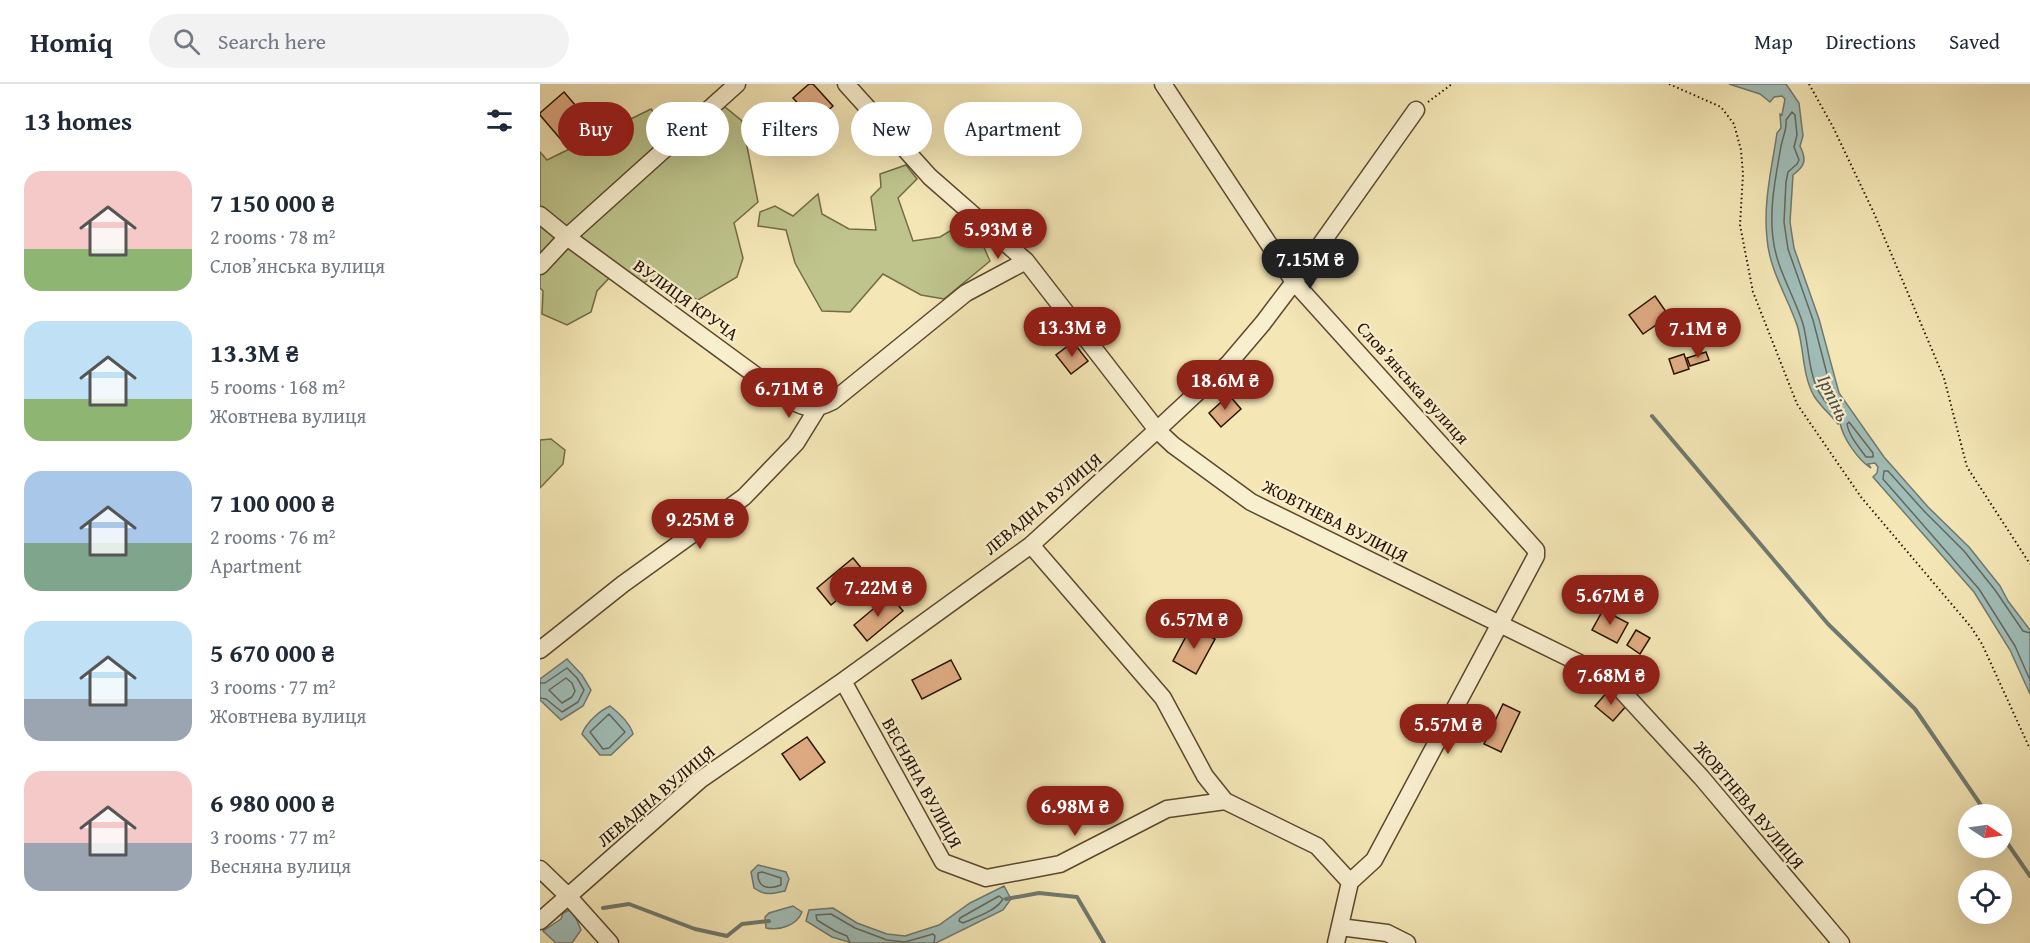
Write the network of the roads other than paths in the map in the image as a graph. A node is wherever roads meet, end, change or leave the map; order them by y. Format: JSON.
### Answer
{"nodes":[{"id":1,"x":737,"y":84,"type":"edge"},
{"id":2,"x":846,"y":84,"type":"edge"},
{"id":3,"x":1163,"y":84,"type":"edge"},
{"id":4,"x":1416,"y":110,"type":"road end"},
{"id":5,"x":540,"y":215,"type":"edge"},
{"id":6,"x":567,"y":237,"type":"junction"},
{"id":7,"x":1026,"y":261,"type":"junction"},
{"id":8,"x":540,"y":266,"type":"edge"},
{"id":9,"x":1294,"y":282,"type":"junction"},
{"id":10,"x":817,"y":409,"type":"junction"},
{"id":11,"x":1157,"y":430,"type":"junction"},
{"id":12,"x":1031,"y":545,"type":"junction"},
{"id":13,"x":1500,"y":622,"type":"junction"},
{"id":14,"x":540,"y":650,"type":"edge"},
{"id":15,"x":843,"y":681,"type":"junction"},
{"id":16,"x":1225,"y":801,"type":"junction"},
{"id":17,"x":540,"y":869,"type":"edge"},
{"id":18,"x":1350,"y":882,"type":"junction"},
{"id":19,"x":568,"y":896,"type":"junction"},
{"id":20,"x":540,"y":921,"type":"edge"},
{"id":21,"x":1338,"y":935,"type":"edge"},
{"id":22,"x":610,"y":943,"type":"edge"},
{"id":23,"x":1407,"y":943,"type":"edge"},
{"id":24,"x":1841,"y":943,"type":"edge"}],
"edges":[{"from":1,"to":6,"type":"street"},
{"from":2,"to":7,"type":"street","name":"ЖОВТНЕВА ВУЛИЦЯ"},
{"from":3,"to":9,"type":"street","name":"Словʼянська вулиця"},
{"from":4,"to":9,"type":"street","name":"ЛЕВАДНА ВУЛИЦЯ"},
{"from":5,"to":6,"type":"street","name":"ВУЛИЦЯ КРУЧА"},
{"from":6,"to":8,"type":"street"},
{"from":6,"to":10,"type":"street","name":"ВУЛИЦЯ КРУЧА"},
{"from":7,"to":10,"type":"street"},
{"from":7,"to":11,"type":"street","name":"ЖОВТНЕВА ВУЛИЦЯ"},
{"from":9,"to":11,"type":"street","name":"ЛЕВАДНА ВУЛИЦЯ"},
{"from":9,"to":13,"type":"street","name":"Словʼянська вулиця"},
{"from":10,"to":14,"type":"street"},
{"from":11,"to":12,"type":"street","name":"ЛЕВАДНА ВУЛИЦЯ"},
{"from":11,"to":13,"type":"street","name":"ЖОВТНЕВА ВУЛИЦЯ"},
{"from":12,"to":15,"type":"street","name":"ЛЕВАДНА ВУЛИЦЯ"},
{"from":12,"to":16,"type":"street"},
{"from":13,"to":18,"type":"street"},
{"from":13,"to":24,"type":"street","name":"ЖОВТНЕВА ВУЛИЦЯ"},
{"from":15,"to":16,"type":"street","name":"ВЕСНЯНА ВУЛИЦЯ"},
{"from":15,"to":19,"type":"street","name":"ЛЕВАДНА ВУЛИЦЯ"},
{"from":16,"to":18,"type":"street"},
{"from":17,"to":19,"type":"street"},
{"from":18,"to":21,"type":"street"},
{"from":19,"to":20,"type":"street","name":"ЛЕВАДНА ВУЛИЦЯ"},
{"from":19,"to":22,"type":"street"},
{"from":21,"to":23,"type":"street"}]}
